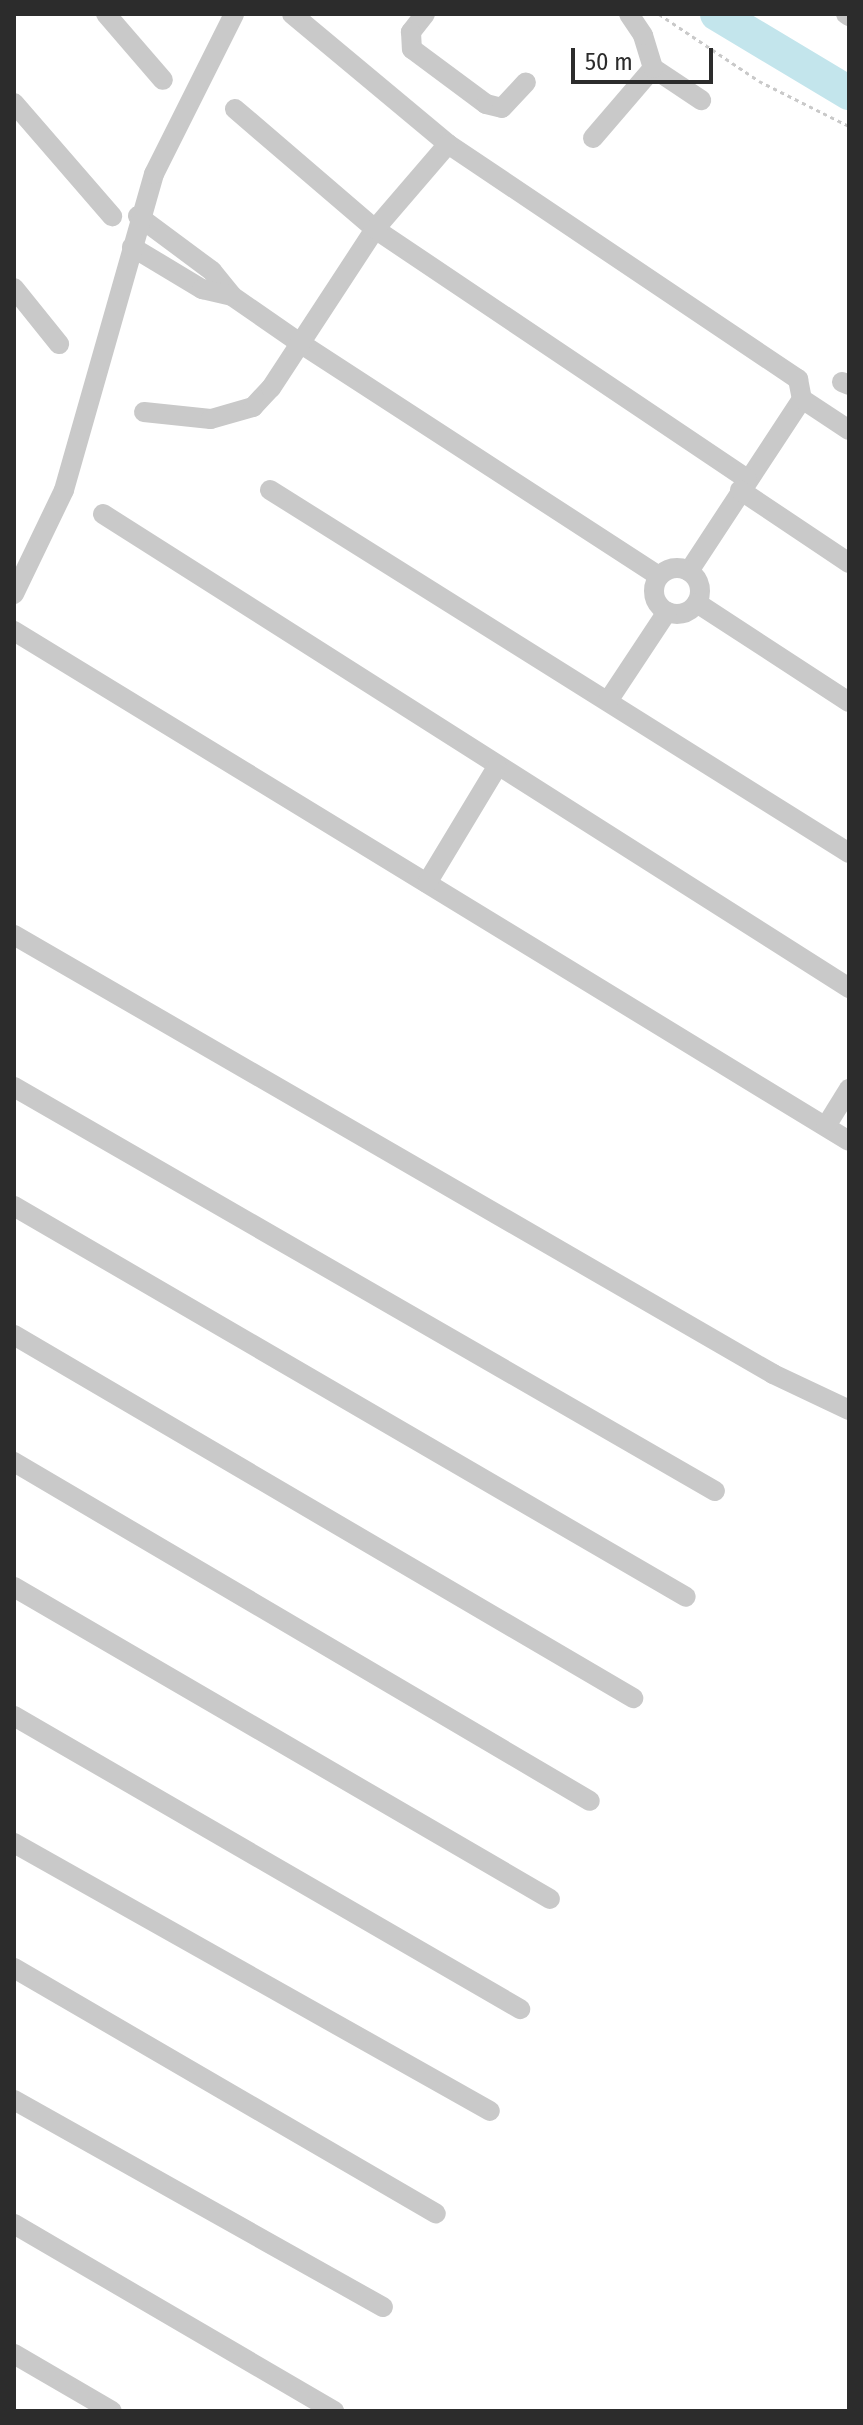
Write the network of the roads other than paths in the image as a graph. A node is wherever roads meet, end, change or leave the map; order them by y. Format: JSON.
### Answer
{"nodes":[{"id":1,"x":106,"y":14,"type":"edge"},
{"id":2,"x":234,"y":14,"type":"edge"},
{"id":3,"x":292,"y":14,"type":"edge"},
{"id":4,"x":425,"y":14,"type":"edge"},
{"id":5,"x":629,"y":14,"type":"edge"},
{"id":6,"x":653,"y":68,"type":"junction"},
{"id":7,"x":163,"y":80,"type":"dead end"},
{"id":8,"x":526,"y":82,"type":"dead end"},
{"id":9,"x":701,"y":100,"type":"dead end"},
{"id":10,"x":14,"y":103,"type":"edge"},
{"id":11,"x":235,"y":109,"type":"dead end"},
{"id":12,"x":593,"y":138,"type":"dead end"},
{"id":13,"x":448,"y":144,"type":"junction"},
{"id":14,"x":112,"y":216,"type":"dead end"},
{"id":15,"x":138,"y":216,"type":"junction"},
{"id":16,"x":375,"y":229,"type":"junction"},
{"id":17,"x":132,"y":247,"type":"junction"},
{"id":18,"x":14,"y":288,"type":"edge"},
{"id":19,"x":232,"y":296,"type":"junction"},
{"id":20,"x":300,"y":343,"type":"junction"},
{"id":21,"x":59,"y":344,"type":"dead end"},
{"id":22,"x":802,"y":399,"type":"junction"},
{"id":23,"x":144,"y":412,"type":"dead end"},
{"id":24,"x":849,"y":430,"type":"edge"},
{"id":25,"x":744,"y":484,"type":"junction"},
{"id":26,"x":270,"y":490,"type":"dead end"},
{"id":27,"x":103,"y":514,"type":"dead end"},
{"id":28,"x":849,"y":563,"type":"edge"},
{"id":29,"x":689,"y":571,"type":"junction"},
{"id":30,"x":659,"y":576,"type":"junction"},
{"id":31,"x":14,"y":594,"type":"edge"},
{"id":32,"x":697,"y":603,"type":"junction"},
{"id":33,"x":667,"y":612,"type":"junction"},
{"id":34,"x":14,"y":631,"type":"edge"},
{"id":35,"x":608,"y":701,"type":"junction"},
{"id":36,"x":849,"y":702,"type":"edge"},
{"id":37,"x":497,"y":767,"type":"junction"},
{"id":38,"x":849,"y":853,"type":"edge"},
{"id":39,"x":427,"y":883,"type":"junction"},
{"id":40,"x":14,"y":935,"type":"edge"},
{"id":41,"x":849,"y":988,"type":"edge"},
{"id":42,"x":14,"y":1087,"type":"edge"},
{"id":43,"x":849,"y":1089,"type":"edge"},
{"id":44,"x":826,"y":1126,"type":"junction"},
{"id":45,"x":849,"y":1141,"type":"edge"},
{"id":46,"x":14,"y":1206,"type":"edge"},
{"id":47,"x":14,"y":1335,"type":"edge"},
{"id":48,"x":849,"y":1410,"type":"edge"},
{"id":49,"x":14,"y":1462,"type":"edge"},
{"id":50,"x":715,"y":1491,"type":"dead end"},
{"id":51,"x":14,"y":1587,"type":"edge"},
{"id":52,"x":686,"y":1597,"type":"dead end"},
{"id":53,"x":633,"y":1698,"type":"dead end"},
{"id":54,"x":14,"y":1716,"type":"edge"},
{"id":55,"x":590,"y":1801,"type":"dead end"},
{"id":56,"x":14,"y":1843,"type":"edge"},
{"id":57,"x":550,"y":1899,"type":"dead end"},
{"id":58,"x":14,"y":1968,"type":"edge"},
{"id":59,"x":520,"y":2009,"type":"dead end"},
{"id":60,"x":14,"y":2100,"type":"edge"},
{"id":61,"x":490,"y":2111,"type":"dead end"},
{"id":62,"x":436,"y":2214,"type":"dead end"},
{"id":63,"x":14,"y":2224,"type":"edge"},
{"id":64,"x":383,"y":2307,"type":"dead end"},
{"id":65,"x":14,"y":2354,"type":"edge"},
{"id":66,"x":112,"y":2411,"type":"edge"},
{"id":67,"x":334,"y":2411,"type":"edge"}],
"edges":[{"from":1,"to":7,"type":"street"},
{"from":2,"to":15,"type":"street"},
{"from":3,"to":13,"type":"street"},
{"from":4,"to":8,"type":"street"},
{"from":5,"to":6,"type":"street"},
{"from":6,"to":9,"type":"street"},
{"from":6,"to":12,"type":"street"},
{"from":10,"to":14,"type":"street"},
{"from":11,"to":16,"type":"street"},
{"from":13,"to":16,"type":"street"},
{"from":13,"to":22,"type":"street"},
{"from":15,"to":17,"type":"street"},
{"from":15,"to":19,"type":"street"},
{"from":16,"to":20,"type":"street"},
{"from":16,"to":25,"type":"street"},
{"from":17,"to":19,"type":"street"},
{"from":17,"to":31,"type":"street"},
{"from":18,"to":21,"type":"street"},
{"from":19,"to":20,"type":"street"},
{"from":20,"to":23,"type":"street"},
{"from":20,"to":30,"type":"street"},
{"from":22,"to":24,"type":"street"},
{"from":22,"to":25,"type":"street"},
{"from":25,"to":28,"type":"street"},
{"from":25,"to":29,"type":"street"},
{"from":26,"to":35,"type":"street"},
{"from":27,"to":37,"type":"street"},
{"from":29,"to":30,"type":"street"},
{"from":29,"to":32,"type":"street"},
{"from":30,"to":33,"type":"street"},
{"from":32,"to":33,"type":"street"},
{"from":32,"to":36,"type":"street"},
{"from":33,"to":35,"type":"street"},
{"from":34,"to":39,"type":"street"},
{"from":35,"to":38,"type":"street"},
{"from":37,"to":39,"type":"street"},
{"from":37,"to":41,"type":"street"},
{"from":39,"to":44,"type":"street"},
{"from":40,"to":48,"type":"street"},
{"from":42,"to":50,"type":"street"},
{"from":43,"to":44,"type":"street"},
{"from":44,"to":45,"type":"street"},
{"from":46,"to":52,"type":"street"},
{"from":47,"to":53,"type":"street"},
{"from":49,"to":55,"type":"street"},
{"from":51,"to":57,"type":"street"},
{"from":54,"to":59,"type":"street"},
{"from":56,"to":61,"type":"street"},
{"from":58,"to":62,"type":"street"},
{"from":60,"to":64,"type":"street"},
{"from":63,"to":67,"type":"street"},
{"from":65,"to":66,"type":"street"}]}
